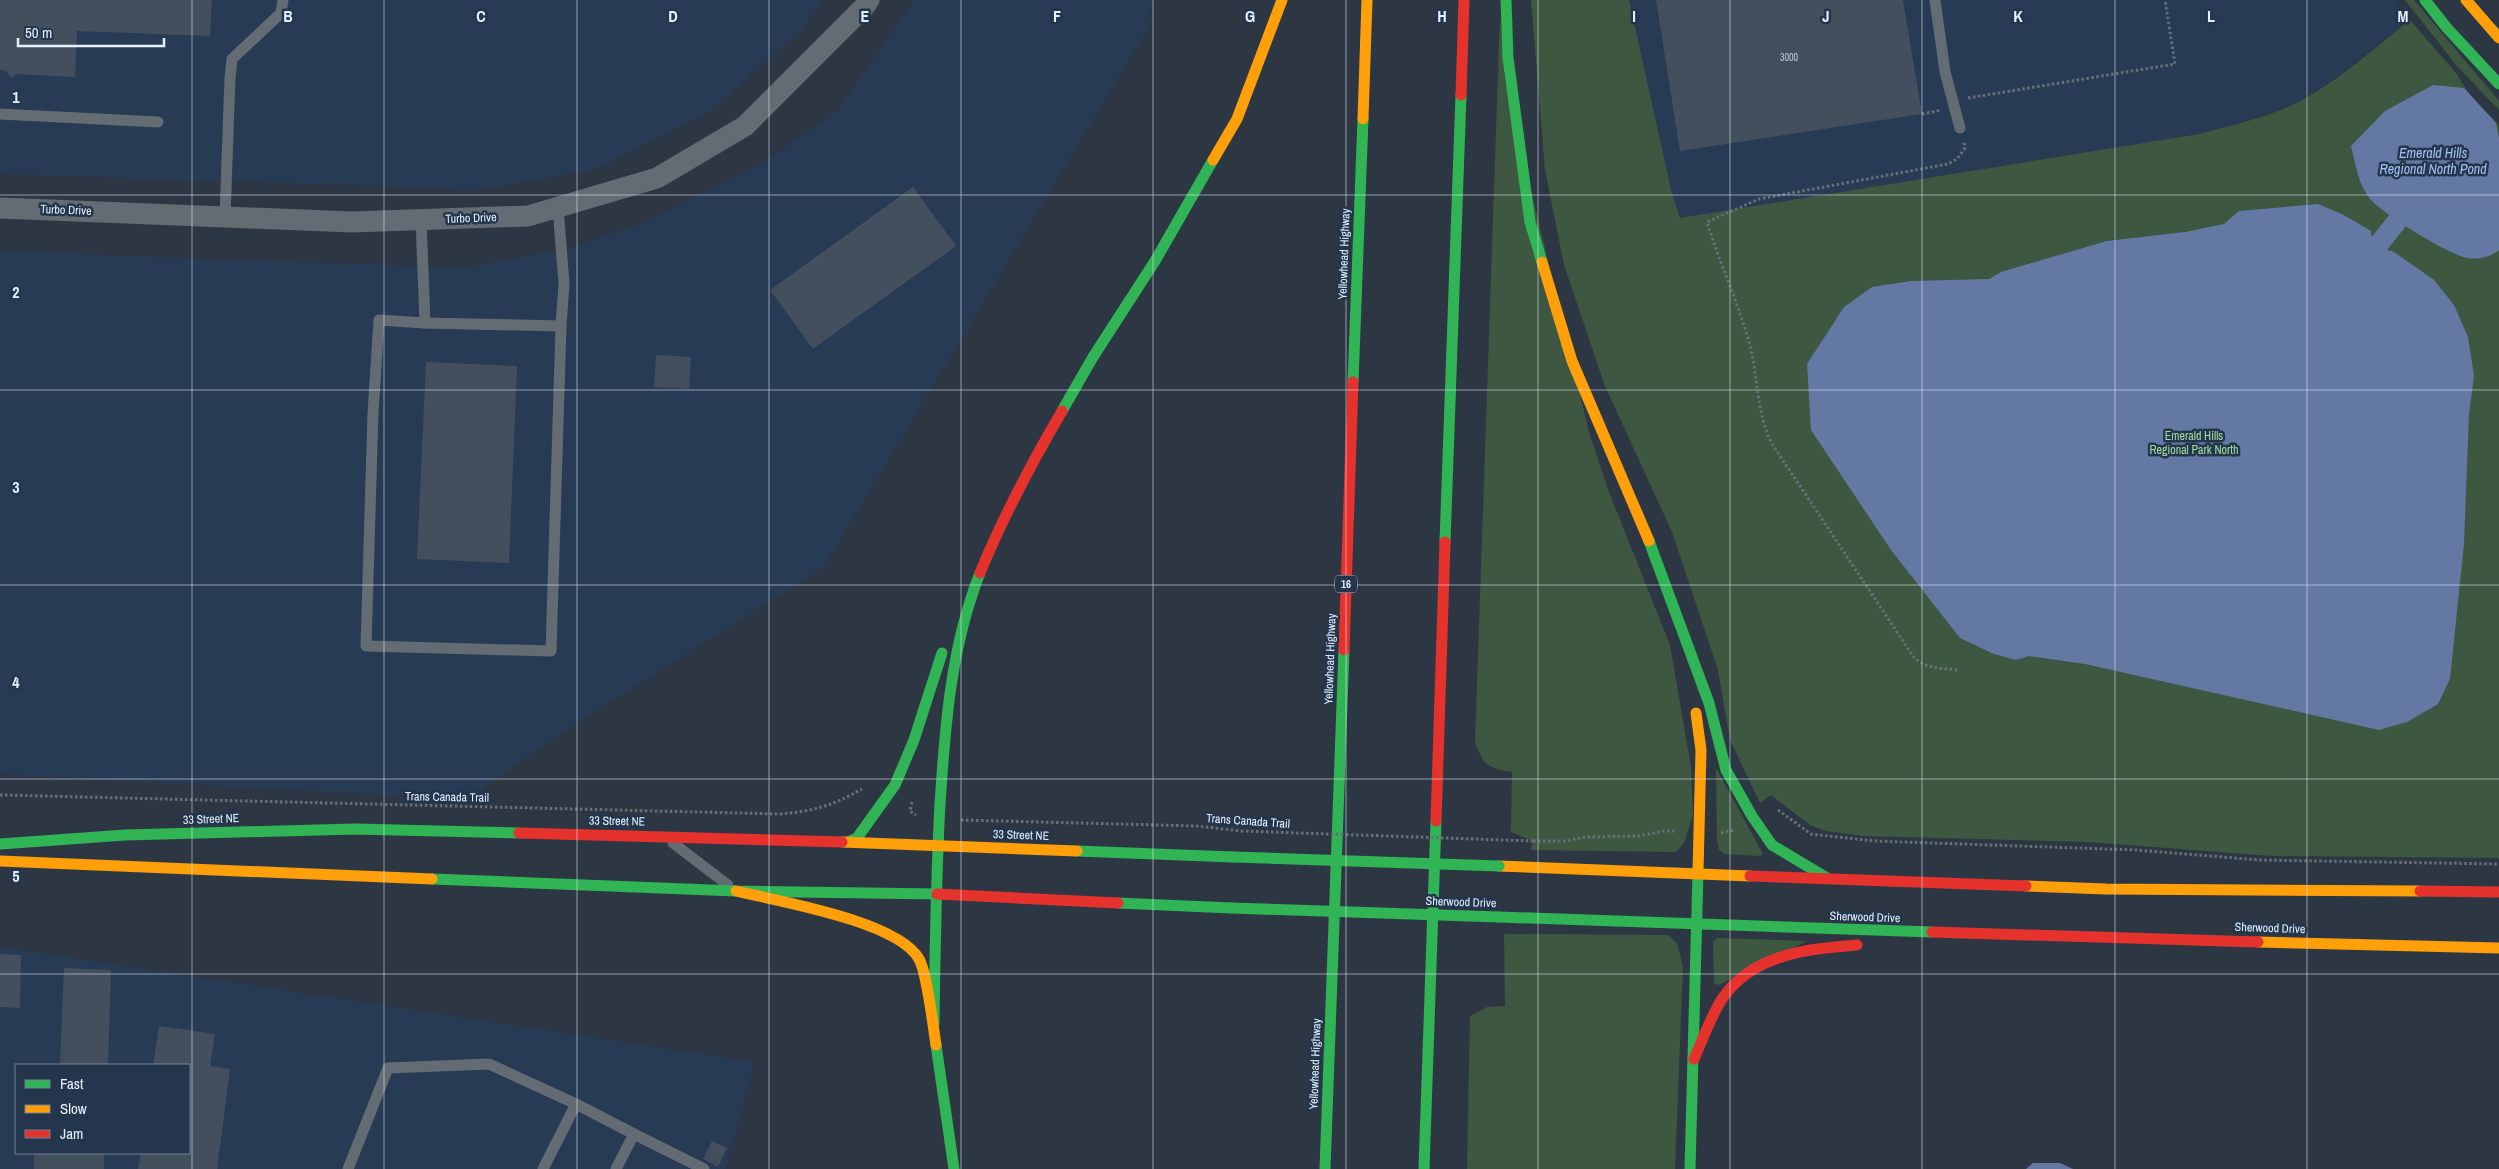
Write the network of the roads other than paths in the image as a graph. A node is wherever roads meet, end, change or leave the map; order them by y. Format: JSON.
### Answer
{"nodes":[{"id":1,"x":283,"y":0,"type":"edge"},
{"id":2,"x":869,"y":0,"type":"edge"},
{"id":3,"x":1282,"y":0,"type":"edge"},
{"id":4,"x":1367,"y":0,"type":"edge"},
{"id":5,"x":1464,"y":0,"type":"edge"},
{"id":6,"x":1506,"y":0,"type":"edge"},
{"id":7,"x":1935,"y":0,"type":"edge"},
{"id":8,"x":2426,"y":0,"type":"edge"},
{"id":9,"x":2466,"y":0,"type":"edge"},
{"id":10,"x":2499,"y":38,"type":"edge"},
{"id":11,"x":2499,"y":84,"type":"edge"},
{"id":12,"x":0,"y":114,"type":"edge"},
{"id":13,"x":158,"y":122,"type":"dead end"},
{"id":14,"x":1960,"y":128,"type":"road end"},
{"id":15,"x":558,"y":207,"type":"junction"},
{"id":16,"x":0,"y":208,"type":"edge"},
{"id":17,"x":225,"y":217,"type":"junction"},
{"id":18,"x":422,"y":219,"type":"junction"},
{"id":19,"x":425,"y":323,"type":"junction"},
{"id":20,"x":561,"y":326,"type":"junction"},
{"id":21,"x":967,"y":606,"type":"junction"},
{"id":22,"x":1688,"y":642,"type":"junction"},
{"id":23,"x":664,"y":836,"type":"junction"},
{"id":24,"x":848,"y":842,"type":"junction"},
{"id":25,"x":0,"y":844,"type":"edge"},
{"id":26,"x":937,"y":846,"type":"junction"},
{"id":27,"x":0,"y":861,"type":"edge"},
{"id":28,"x":1698,"y":872,"type":"junction"},
{"id":29,"x":1827,"y":878,"type":"junction"},
{"id":30,"x":736,"y":892,"type":"junction"},
{"id":31,"x":2499,"y":892,"type":"edge"},
{"id":32,"x":935,"y":894,"type":"junction"},
{"id":33,"x":1697,"y":924,"type":"junction"},
{"id":34,"x":1976,"y":934,"type":"junction"},
{"id":35,"x":1889,"y":943,"type":"dead end"},
{"id":36,"x":1869,"y":944,"type":"dead end"},
{"id":37,"x":2499,"y":948,"type":"edge"},
{"id":38,"x":934,"y":1024,"type":"junction"},
{"id":39,"x":1694,"y":1059,"type":"junction"},
{"id":40,"x":576,"y":1104,"type":"junction"},
{"id":41,"x":634,"y":1134,"type":"junction"},
{"id":42,"x":348,"y":1169,"type":"edge"},
{"id":43,"x":543,"y":1169,"type":"edge"},
{"id":44,"x":616,"y":1169,"type":"edge"},
{"id":45,"x":704,"y":1169,"type":"edge"},
{"id":46,"x":954,"y":1169,"type":"edge"},
{"id":47,"x":1325,"y":1169,"type":"edge"},
{"id":48,"x":1424,"y":1169,"type":"edge"},
{"id":49,"x":1690,"y":1169,"type":"edge"}],
"edges":[{"from":1,"to":17,"type":"lane"},
{"from":2,"to":15,"type":"street","name":"Turbo Drive"},
{"from":3,"to":21,"type":"main road"},
{"from":4,"to":47,"type":"main road","name":"Yellowhead Highway","number":"16"},
{"from":5,"to":48,"type":"main road"},
{"from":6,"to":22,"type":"main road"},
{"from":7,"to":14,"type":"lane"},
{"from":8,"to":11,"type":"main road"},
{"from":9,"to":10,"type":"main road"},
{"from":12,"to":13,"type":"lane"},
{"from":15,"to":18,"type":"street","name":"Turbo Drive"},
{"from":15,"to":20,"type":"lane"},
{"from":16,"to":17,"type":"street","name":"Turbo Drive"},
{"from":17,"to":18,"type":"street","name":"Turbo Drive"},
{"from":18,"to":19,"type":"lane"},
{"from":19,"to":20,"type":"lane"},
{"from":19,"to":20,"type":"lane"},
{"from":21,"to":24,"type":"main road"},
{"from":21,"to":26,"type":"main road"},
{"from":22,"to":28,"type":"main road"},
{"from":22,"to":29,"type":"main road"},
{"from":23,"to":24,"type":"main road","name":"33 Street NE"},
{"from":23,"to":25,"type":"main road","name":"33 Street NE"},
{"from":23,"to":30,"type":"lane"},
{"from":24,"to":26,"type":"main road","name":"33 Street NE"},
{"from":26,"to":28,"type":"main road","name":"33 Street NE","bridge":true},
{"from":26,"to":32,"type":"main road"},
{"from":27,"to":30,"type":"main road"},
{"from":28,"to":29,"type":"main road"},
{"from":28,"to":33,"type":"main road"},
{"from":29,"to":31,"type":"main road"},
{"from":30,"to":32,"type":"main road"},
{"from":30,"to":38,"type":"main road"},
{"from":32,"to":33,"type":"main road","name":"Sherwood Drive","bridge":true},
{"from":32,"to":38,"type":"main road"},
{"from":33,"to":34,"type":"main road","name":"Sherwood Drive"},
{"from":33,"to":39,"type":"main road"},
{"from":34,"to":35,"type":"main road"},
{"from":34,"to":37,"type":"main road","name":"Sherwood Drive"},
{"from":36,"to":39,"type":"main road"},
{"from":38,"to":46,"type":"main road"},
{"from":39,"to":49,"type":"main road"},
{"from":40,"to":41,"type":"lane"},
{"from":40,"to":42,"type":"lane"},
{"from":40,"to":43,"type":"lane"},
{"from":41,"to":44,"type":"lane"},
{"from":41,"to":45,"type":"lane"}]}
